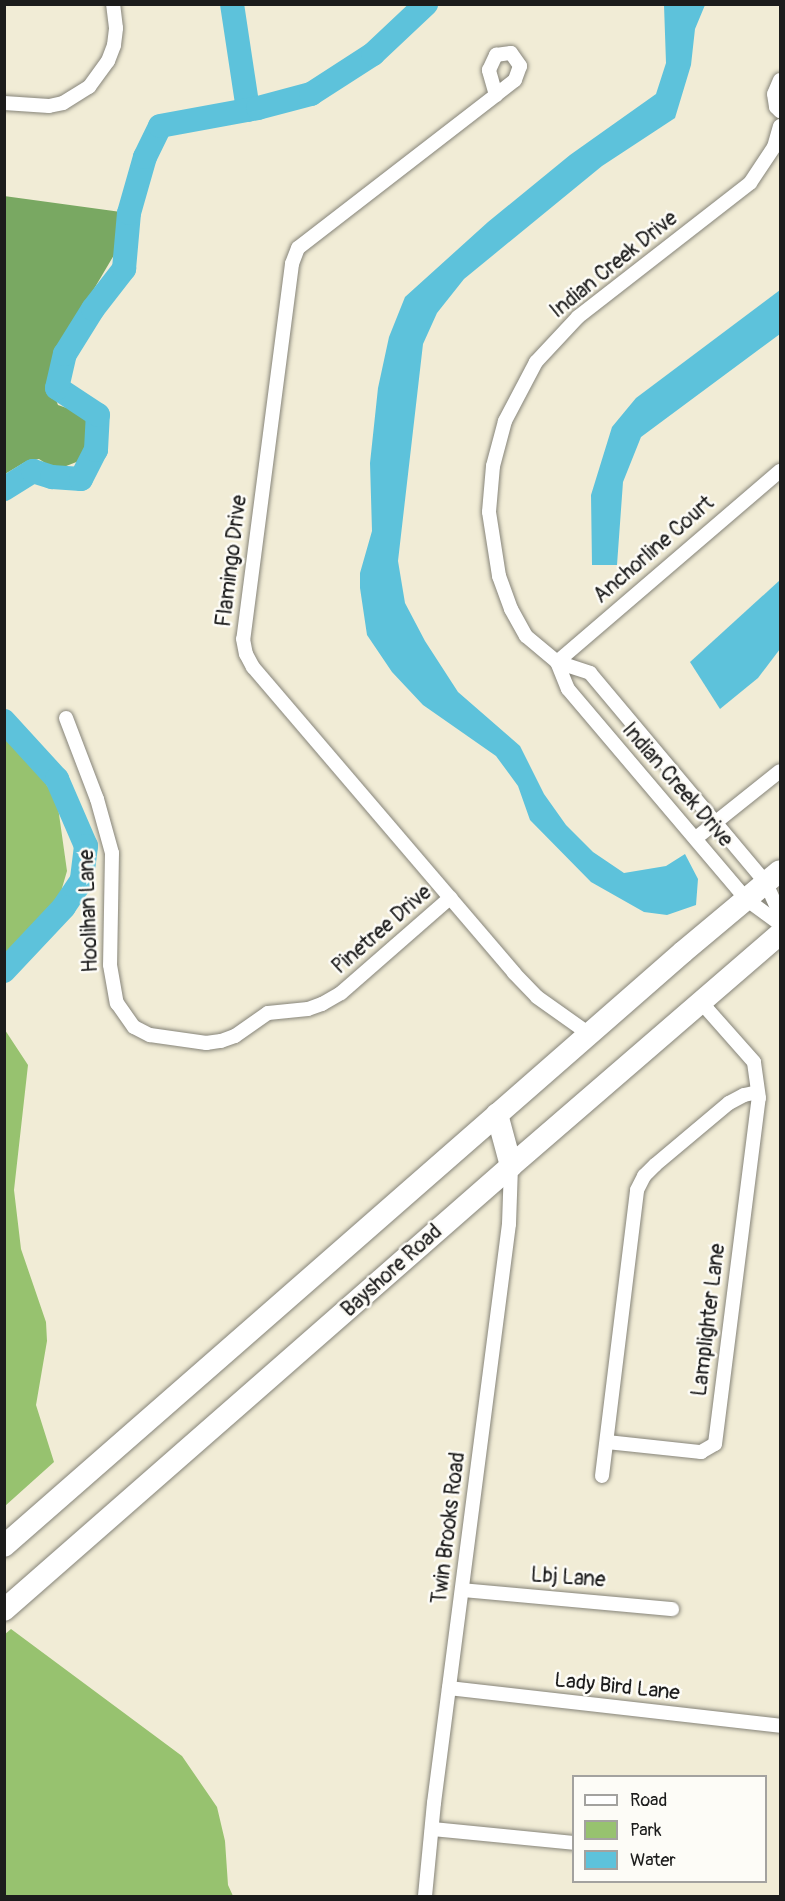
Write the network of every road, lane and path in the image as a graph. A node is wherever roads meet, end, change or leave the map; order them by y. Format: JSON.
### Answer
{"nodes":[{"id":1,"x":113,"y":4,"type":"edge"},
{"id":2,"x":780,"y":80,"type":"edge"},
{"id":3,"x":496,"y":95,"type":"dead end"},
{"id":4,"x":4,"y":103,"type":"edge"},
{"id":5,"x":780,"y":111,"type":"edge"},
{"id":6,"x":780,"y":126,"type":"edge"},
{"id":7,"x":777,"y":148,"type":"edge"},
{"id":8,"x":780,"y":471,"type":"edge"},
{"id":9,"x":557,"y":662,"type":"junction"},
{"id":10,"x":66,"y":718,"type":"dead end"},
{"id":11,"x":780,"y":771,"type":"edge"},
{"id":12,"x":716,"y":823,"type":"junction"},
{"id":13,"x":696,"y":838,"type":"junction"},
{"id":14,"x":773,"y":877,"type":"edge"},
{"id":15,"x":450,"y":898,"type":"junction"},
{"id":16,"x":746,"y":898,"type":"junction"},
{"id":17,"x":780,"y":915,"type":"edge"},
{"id":18,"x":780,"y":924,"type":"edge"},
{"id":19,"x":780,"y":934,"type":"edge"},
{"id":20,"x":341,"y":993,"type":"joint"},
{"id":21,"x":701,"y":1002,"type":"junction"},
{"id":22,"x":588,"y":1034,"type":"junction"},
{"id":23,"x":758,"y":1092,"type":"junction"},
{"id":24,"x":498,"y":1114,"type":"junction"},
{"id":25,"x":511,"y":1166,"type":"junction"},
{"id":26,"x":607,"y":1442,"type":"junction"},
{"id":27,"x":602,"y":1476,"type":"dead end"},
{"id":28,"x":4,"y":1546,"type":"edge"},
{"id":29,"x":462,"y":1590,"type":"junction"},
{"id":30,"x":672,"y":1609,"type":"dead end"},
{"id":31,"x":4,"y":1610,"type":"edge"},
{"id":32,"x":449,"y":1688,"type":"junction"},
{"id":33,"x":780,"y":1726,"type":"edge"},
{"id":34,"x":432,"y":1829,"type":"junction"},
{"id":35,"x":572,"y":1843,"type":"edge"},
{"id":36,"x":425,"y":1896,"type":"edge"}],
"edges":[{"from":1,"to":4,"type":"street"},
{"from":2,"to":5,"type":"street"},
{"from":3,"to":15,"type":"street","name":"Flamingo Drive"},
{"from":6,"to":7,"type":"street","name":"Indian Creek Drive"},
{"from":7,"to":9,"type":"street","name":"Indian Creek Drive"},
{"from":8,"to":9,"type":"street","name":"Anchorline Court"},
{"from":9,"to":12,"type":"street","name":"Indian Creek Drive"},
{"from":9,"to":13,"type":"street","name":"Indian Creek Drive"},
{"from":10,"to":20,"type":"street","name":"Hoolihan Lane"},
{"from":11,"to":12,"type":"street"},
{"from":12,"to":13,"type":"street"},
{"from":12,"to":14,"type":"street","name":"Indian Creek Drive"},
{"from":13,"to":16,"type":"street","name":"Indian Creek Drive"},
{"from":14,"to":16,"type":"main road"},
{"from":14,"to":17,"type":"street","name":"Indian Creek Drive"},
{"from":15,"to":20,"type":"street","name":"Pinetree Drive"},
{"from":15,"to":22,"type":"street","name":"Flamingo Drive"},
{"from":16,"to":18,"type":"street","name":"Indian Creek Drive"},
{"from":16,"to":22,"type":"main road"},
{"from":19,"to":21,"type":"main road","name":"Bayshore Road"},
{"from":21,"to":23,"type":"street","name":"Lamplighter Lane"},
{"from":21,"to":25,"type":"main road","name":"Bayshore Road"},
{"from":22,"to":24,"type":"main road"},
{"from":23,"to":26,"type":"street"},
{"from":23,"to":26,"type":"street","name":"Lamplighter Lane"},
{"from":24,"to":25,"type":"main road"},
{"from":24,"to":28,"type":"main road"},
{"from":25,"to":29,"type":"street","name":"Twin Brooks Road"},
{"from":25,"to":31,"type":"main road","name":"Bayshore Road"},
{"from":26,"to":27,"type":"street"},
{"from":29,"to":30,"type":"street","name":"Lbj Lane"},
{"from":29,"to":32,"type":"street","name":"Twin Brooks Road"},
{"from":32,"to":33,"type":"street","name":"Lady Bird Lane"},
{"from":32,"to":34,"type":"street","name":"Twin Brooks Road"},
{"from":34,"to":35,"type":"street"},
{"from":34,"to":36,"type":"street","name":"Twin Brooks Road"}]}
